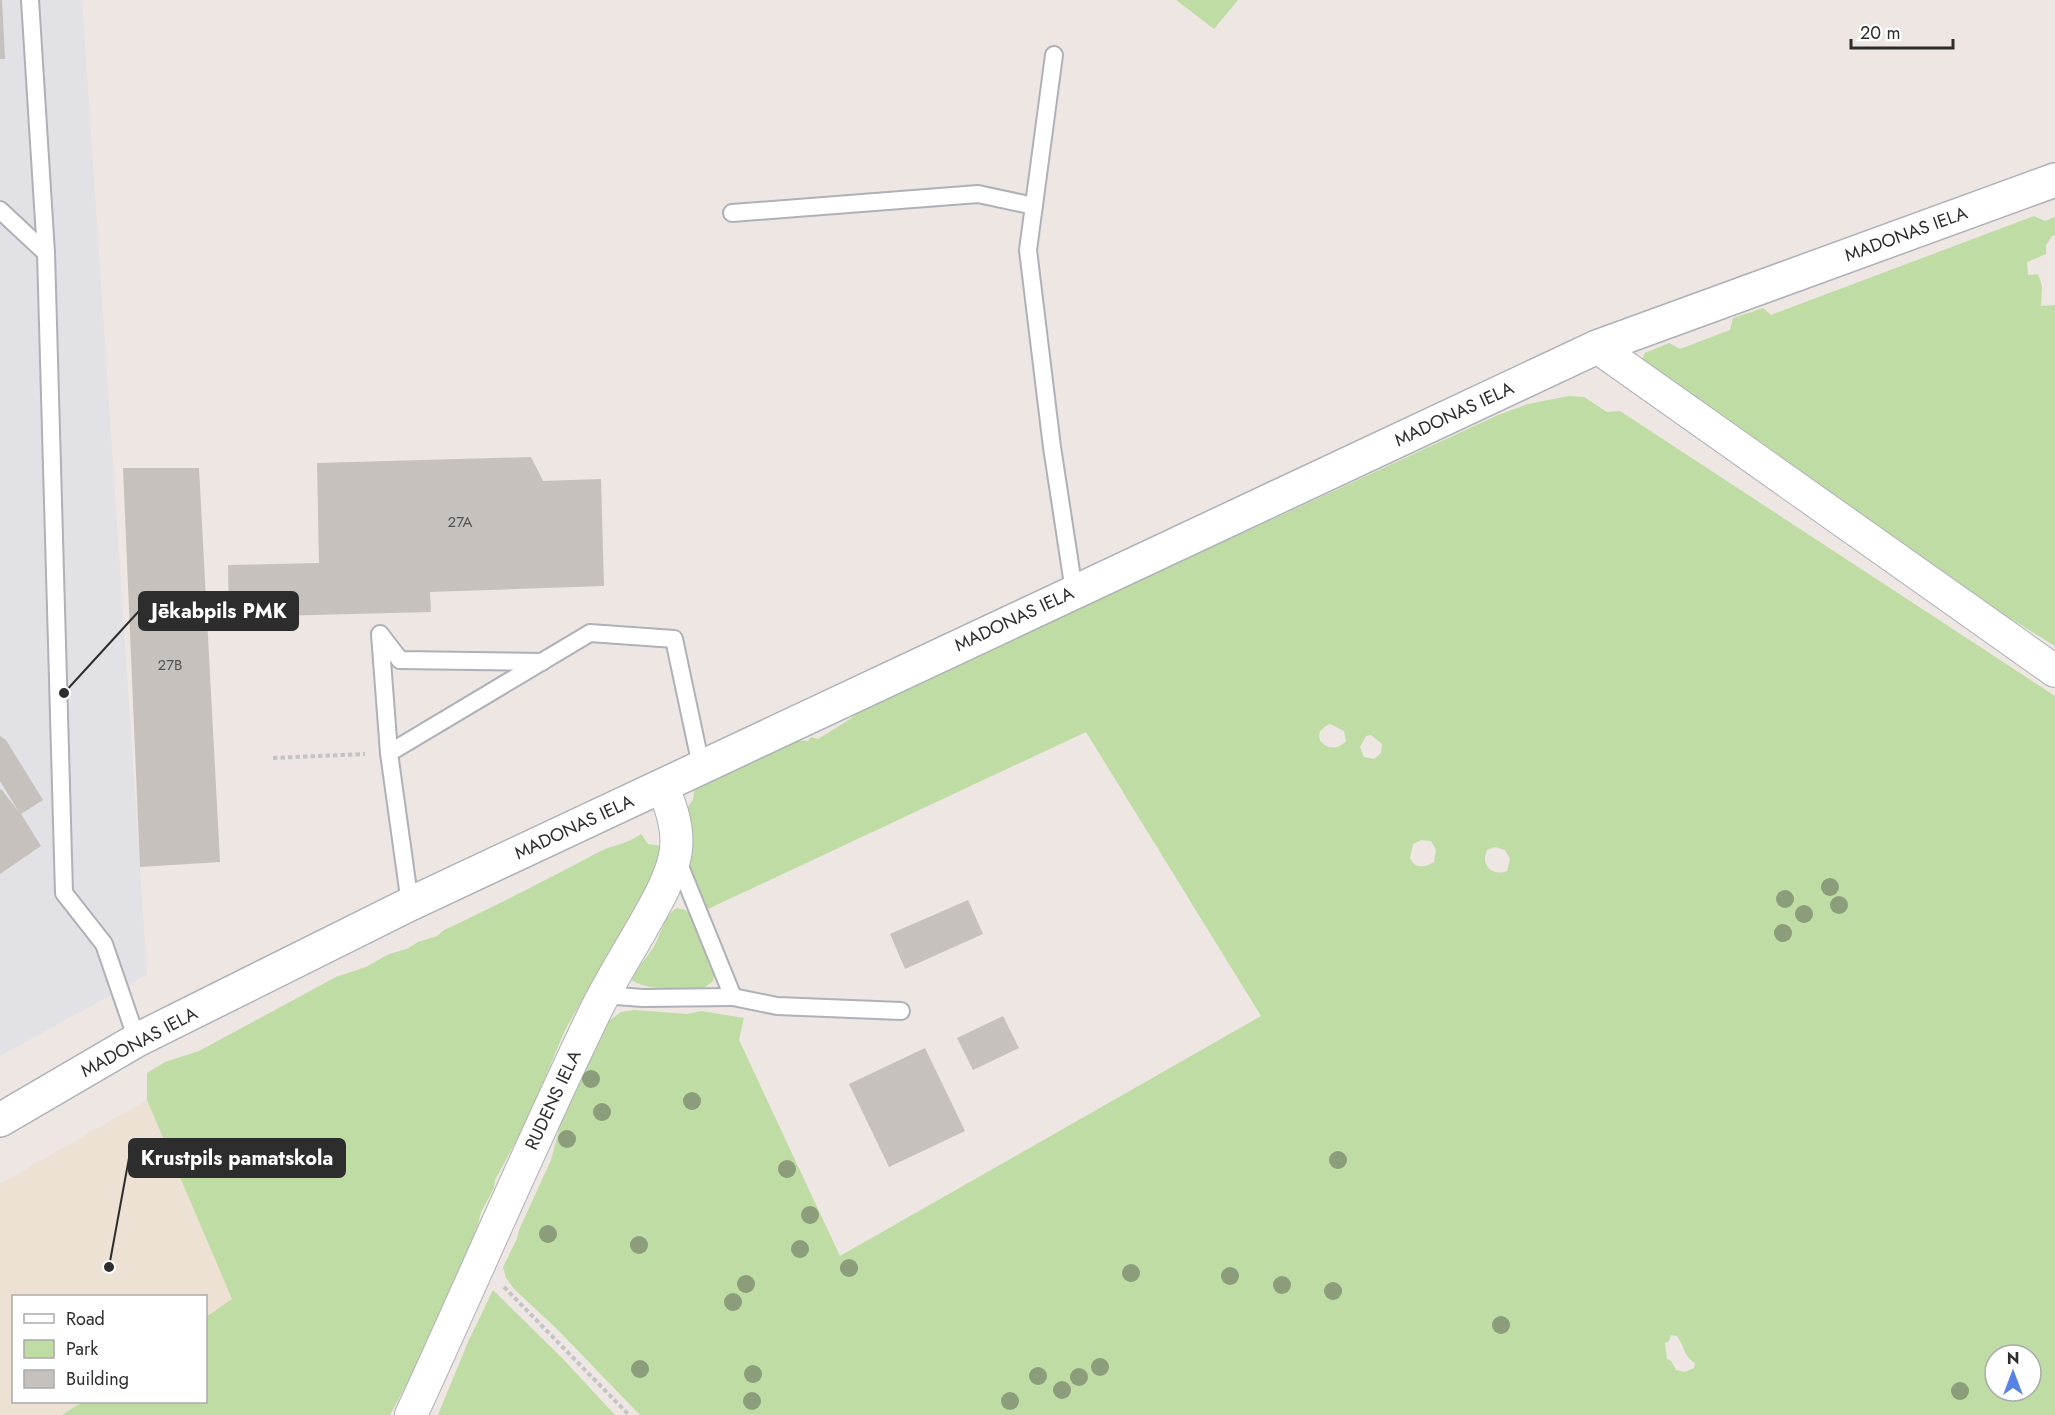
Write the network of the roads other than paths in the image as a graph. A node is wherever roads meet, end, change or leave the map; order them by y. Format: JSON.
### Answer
{"nodes":[{"id":1,"x":30,"y":0,"type":"edge"},
{"id":2,"x":1054,"y":55,"type":"dead end"},
{"id":3,"x":2055,"y":180,"type":"edge"},
{"id":4,"x":1034,"y":206,"type":"junction"},
{"id":5,"x":0,"y":210,"type":"edge"},
{"id":6,"x":732,"y":213,"type":"dead end"},
{"id":7,"x":46,"y":253,"type":"junction"},
{"id":8,"x":1598,"y":347,"type":"junction"},
{"id":9,"x":1074,"y":591,"type":"junction"},
{"id":10,"x":542,"y":662,"type":"junction"},
{"id":11,"x":2055,"y":671,"type":"edge"},
{"id":12,"x":389,"y":753,"type":"junction"},
{"id":13,"x":700,"y":766,"type":"junction"},
{"id":14,"x":662,"y":786,"type":"junction"},
{"id":15,"x":675,"y":855,"type":"junction"},
{"id":16,"x":410,"y":904,"type":"junction"},
{"id":17,"x":603,"y":996,"type":"junction"},
{"id":18,"x":733,"y":997,"type":"junction"},
{"id":19,"x":901,"y":1011,"type":"dead end"},
{"id":20,"x":137,"y":1040,"type":"junction"},
{"id":21,"x":0,"y":1120,"type":"edge"},
{"id":22,"x":411,"y":1415,"type":"edge"}],
"edges":[{"from":1,"to":7,"type":"lane"},
{"from":2,"to":4,"type":"lane"},
{"from":3,"to":8,"type":"main road","name":"MADONAS IELA"},
{"from":4,"to":6,"type":"lane"},
{"from":4,"to":9,"type":"lane"},
{"from":5,"to":7,"type":"lane"},
{"from":7,"to":20,"type":"lane"},
{"from":8,"to":9,"type":"main road","name":"MADONAS IELA"},
{"from":8,"to":11,"type":"street"},
{"from":9,"to":13,"type":"main road","name":"MADONAS IELA"},
{"from":10,"to":12,"type":"lane"},
{"from":10,"to":12,"type":"lane"},
{"from":10,"to":13,"type":"lane"},
{"from":12,"to":16,"type":"lane"},
{"from":13,"to":14,"type":"main road","name":"MADONAS IELA"},
{"from":14,"to":15,"type":"street","name":"RUDENS IELA"},
{"from":14,"to":16,"type":"main road","name":"MADONAS IELA"},
{"from":15,"to":17,"type":"street","name":"RUDENS IELA"},
{"from":15,"to":18,"type":"lane"},
{"from":16,"to":20,"type":"main road","name":"MADONAS IELA"},
{"from":17,"to":18,"type":"lane"},
{"from":17,"to":22,"type":"street","name":"RUDENS IELA"},
{"from":18,"to":19,"type":"lane"},
{"from":20,"to":21,"type":"main road","name":"MADONAS IELA"}]}
